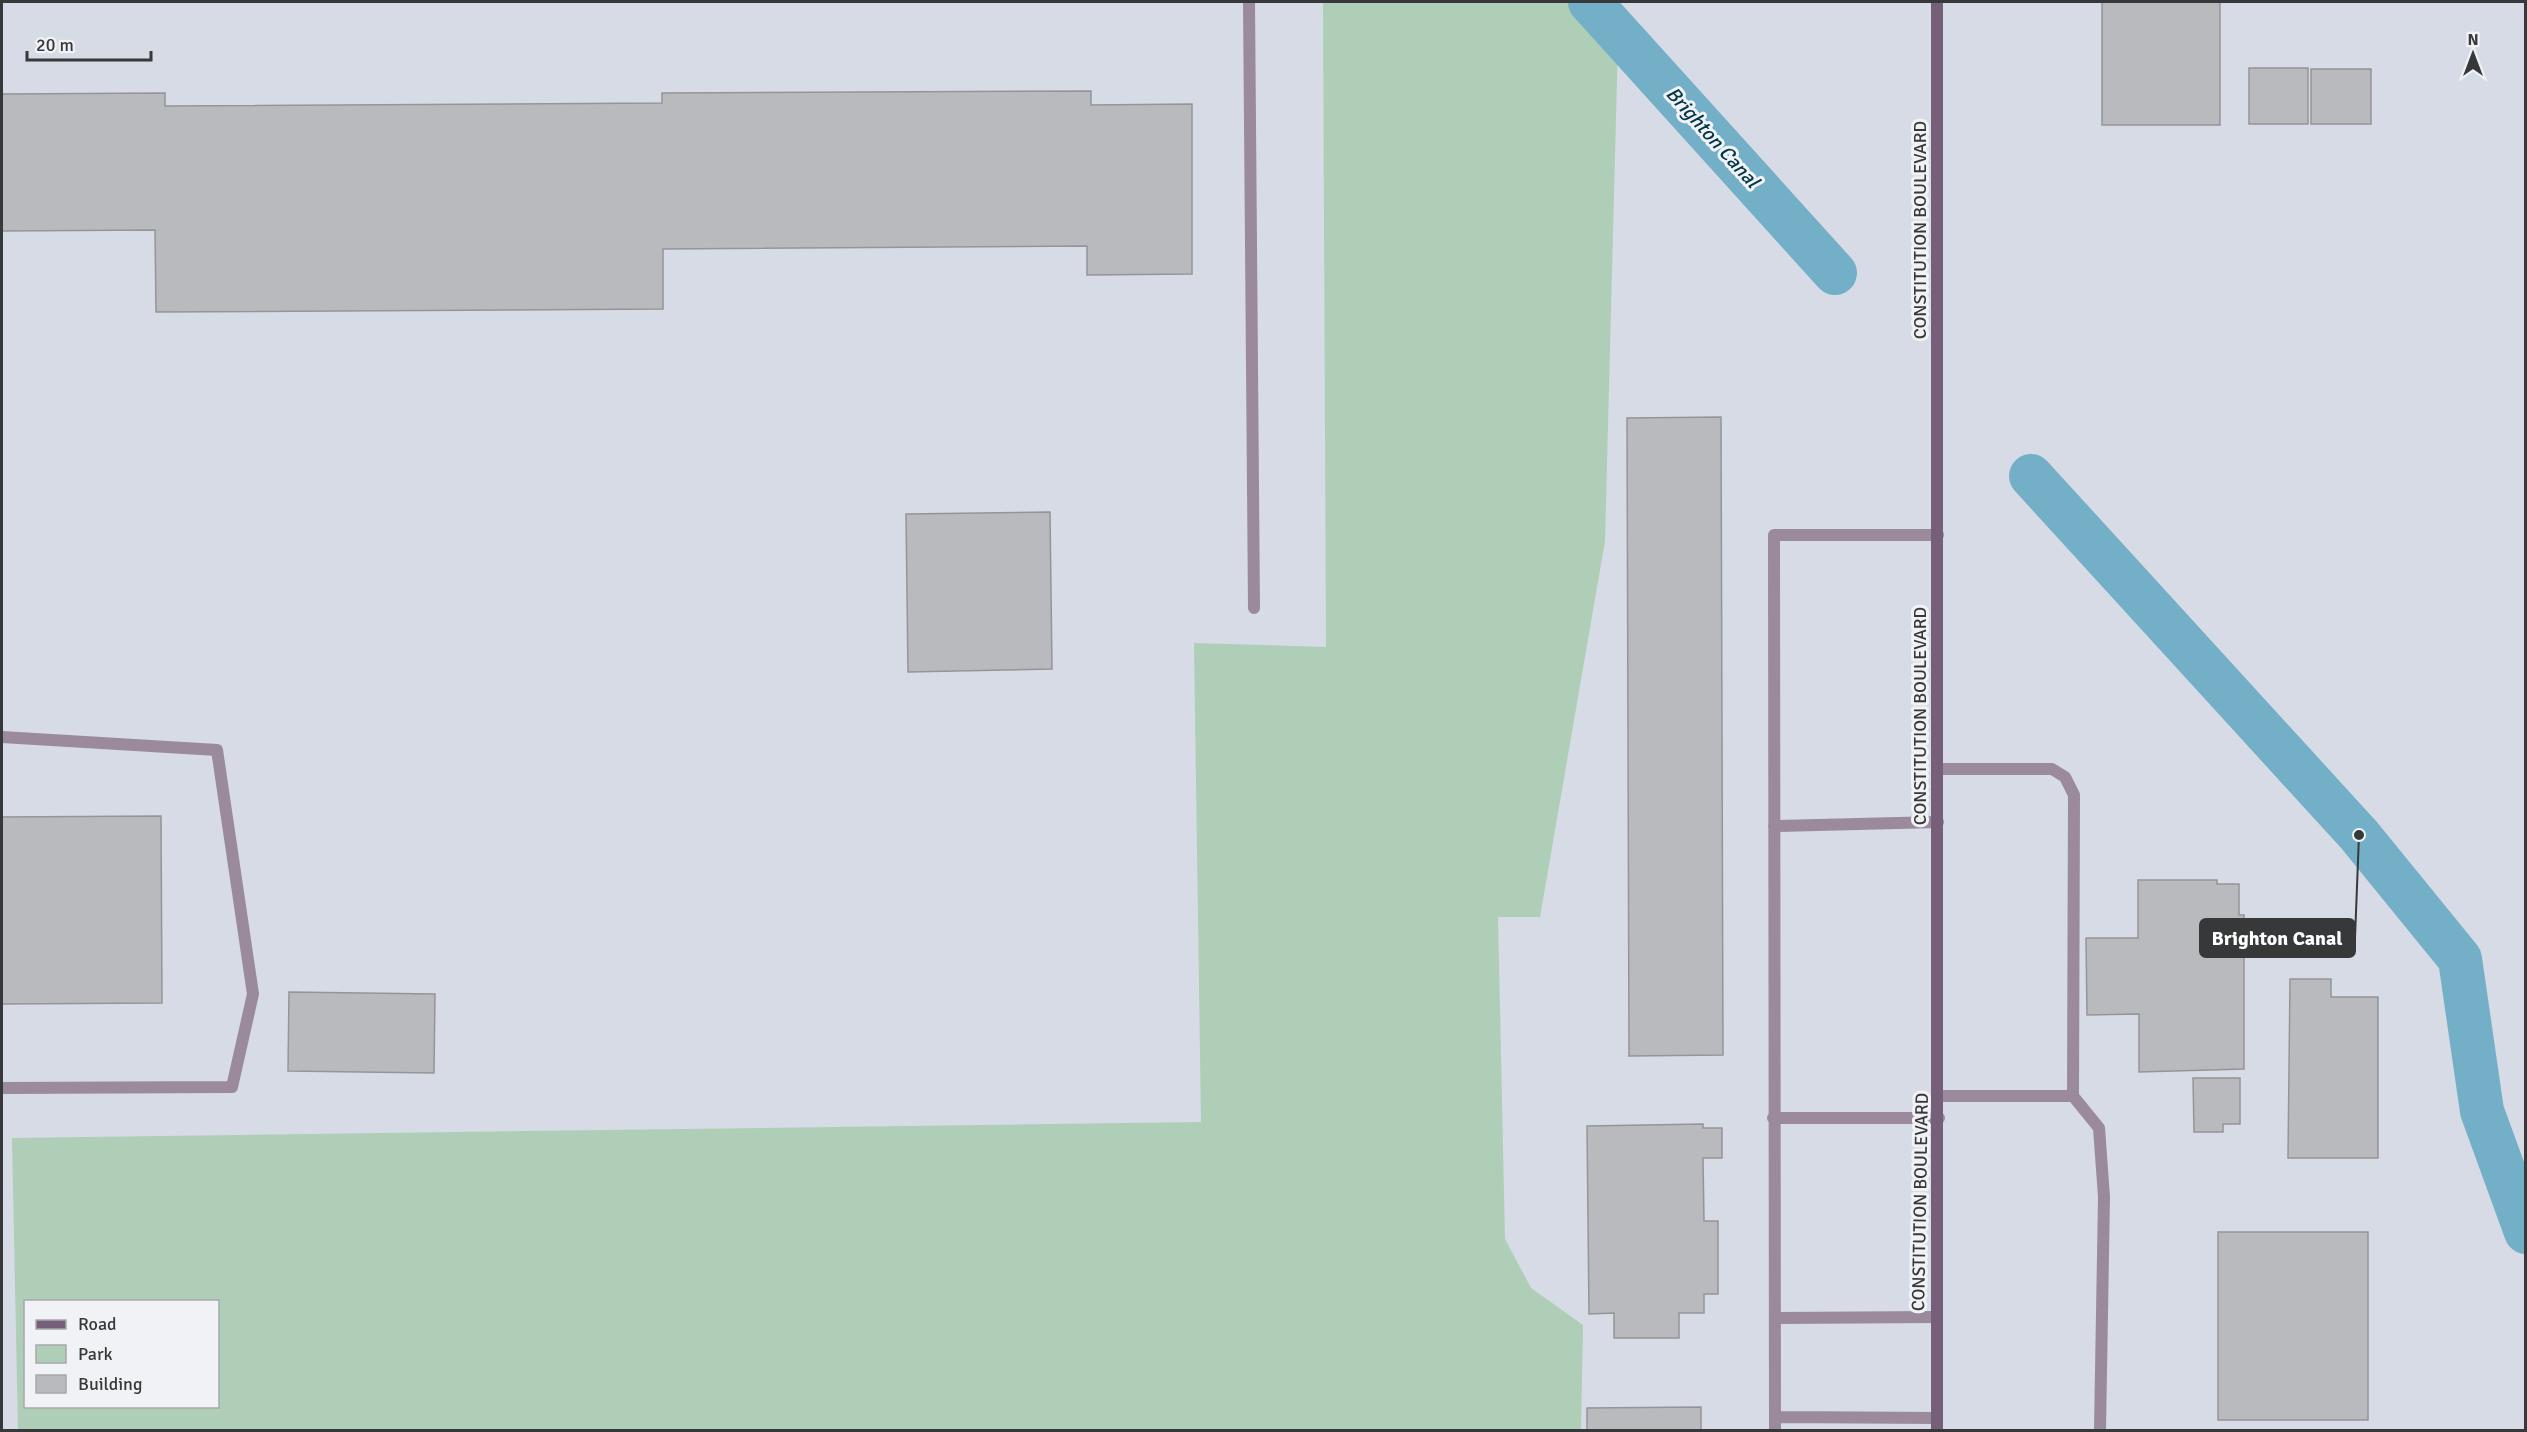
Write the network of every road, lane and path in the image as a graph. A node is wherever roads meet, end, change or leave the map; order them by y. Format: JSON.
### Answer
{"nodes":[{"id":1,"x":1249,"y":2,"type":"edge"},
{"id":2,"x":1937,"y":2,"type":"edge"},
{"id":3,"x":1938,"y":535,"type":"junction"},
{"id":4,"x":1254,"y":608,"type":"dead end"},
{"id":5,"x":2,"y":737,"type":"edge"},
{"id":6,"x":1938,"y":769,"type":"junction"},
{"id":7,"x":1938,"y":822,"type":"junction"},
{"id":8,"x":1774,"y":826,"type":"junction"},
{"id":9,"x":2,"y":1088,"type":"edge"},
{"id":10,"x":1939,"y":1095,"type":"junction"},
{"id":11,"x":2073,"y":1096,"type":"junction"},
{"id":12,"x":1773,"y":1118,"type":"junction"},
{"id":13,"x":1939,"y":1118,"type":"junction"},
{"id":14,"x":1936,"y":1317,"type":"junction"},
{"id":15,"x":1775,"y":1318,"type":"junction"},
{"id":16,"x":1775,"y":1417,"type":"junction"},
{"id":17,"x":1937,"y":1424,"type":"edge"},
{"id":18,"x":1775,"y":1431,"type":"edge"},
{"id":19,"x":2100,"y":1431,"type":"edge"}],
"edges":[{"from":1,"to":4,"type":"lane"},
{"from":2,"to":3,"type":"street","name":"CONSTITUTION BOULEVARD"},
{"from":3,"to":6,"type":"street","name":"CONSTITUTION BOULEVARD"},
{"from":3,"to":8,"type":"lane"},
{"from":5,"to":9,"type":"lane"},
{"from":6,"to":7,"type":"street","name":"CONSTITUTION BOULEVARD"},
{"from":6,"to":11,"type":"lane"},
{"from":7,"to":8,"type":"lane"},
{"from":7,"to":10,"type":"street","name":"CONSTITUTION BOULEVARD"},
{"from":8,"to":12,"type":"lane"},
{"from":10,"to":11,"type":"lane"},
{"from":10,"to":13,"type":"street","name":"CONSTITUTION BOULEVARD"},
{"from":11,"to":19,"type":"lane"},
{"from":12,"to":13,"type":"lane"},
{"from":12,"to":15,"type":"lane"},
{"from":13,"to":14,"type":"street","name":"CONSTITUTION BOULEVARD"},
{"from":14,"to":15,"type":"lane"},
{"from":14,"to":17,"type":"street","name":"CONSTITUTION BOULEVARD"},
{"from":15,"to":16,"type":"lane"},
{"from":16,"to":17,"type":"lane"},
{"from":16,"to":18,"type":"lane"}]}
